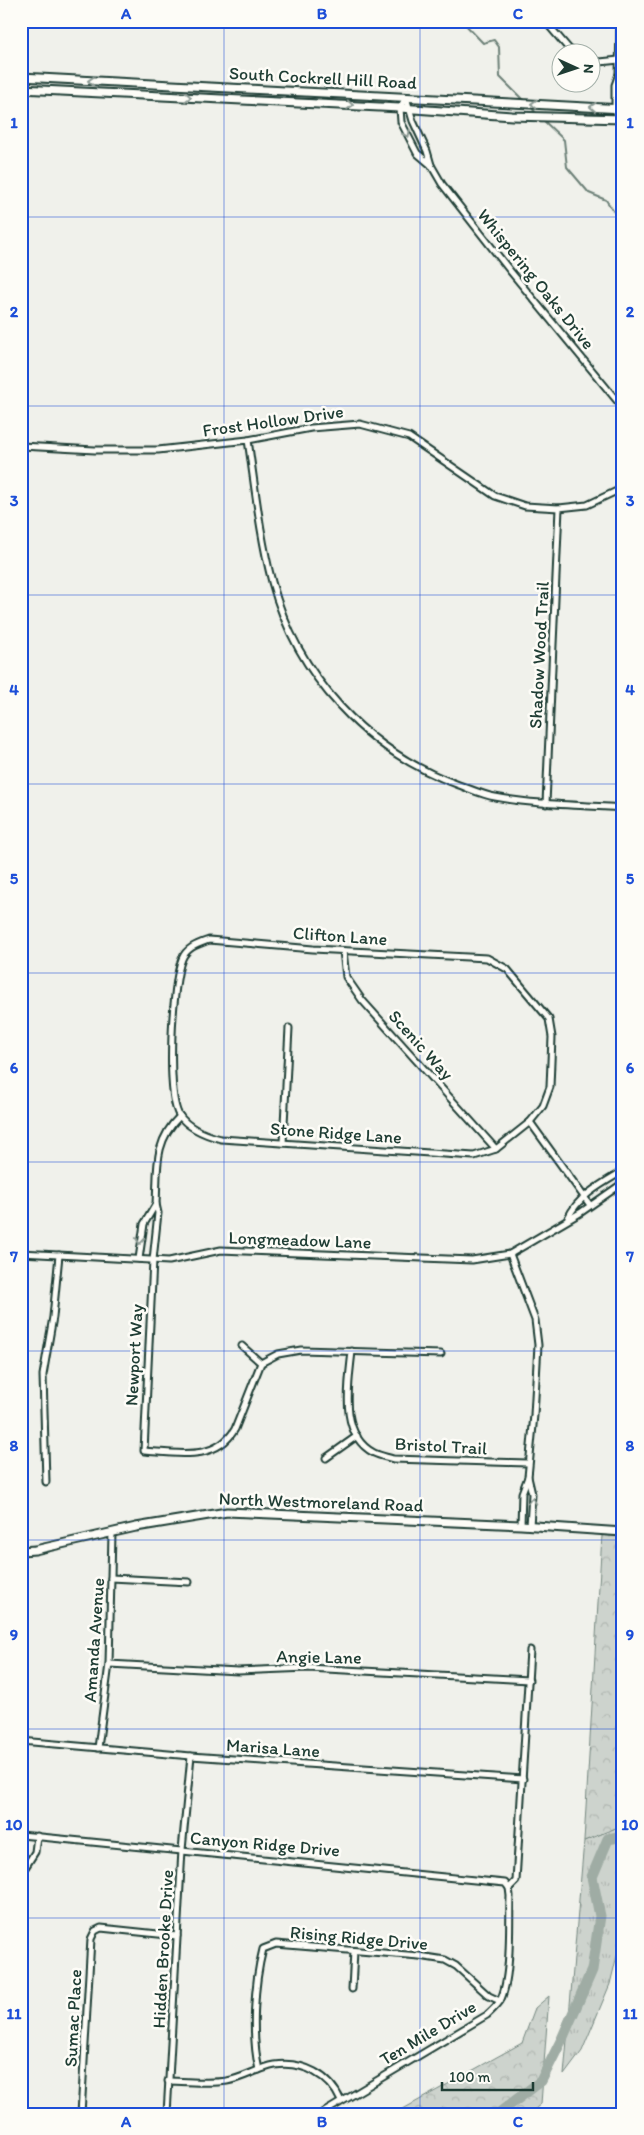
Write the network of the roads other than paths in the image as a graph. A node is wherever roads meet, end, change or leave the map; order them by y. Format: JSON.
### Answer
{"nodes":[{"id":1,"x":546,"y":21,"type":"edge"},
{"id":2,"x":620,"y":21,"type":"edge"},
{"id":3,"x":563,"y":42,"type":"edge"},
{"id":4,"x":619,"y":60,"type":"junction"},
{"id":5,"x":602,"y":62,"type":"edge"},
{"id":6,"x":619,"y":74,"type":"junction"},
{"id":7,"x":21,"y":78,"type":"edge"},
{"id":8,"x":623,"y":82,"type":"edge"},
{"id":9,"x":21,"y":89,"type":"edge"},
{"id":10,"x":406,"y":97,"type":"junction"},
{"id":11,"x":400,"y":108,"type":"junction"},
{"id":12,"x":409,"y":108,"type":"junction"},
{"id":13,"x":615,"y":109,"type":"junction"},
{"id":14,"x":622,"y":115,"type":"edge"},
{"id":15,"x":431,"y":165,"type":"junction"},
{"id":16,"x":623,"y":408,"type":"edge"},
{"id":17,"x":248,"y":440,"type":"junction"},
{"id":18,"x":21,"y":446,"type":"edge"},
{"id":19,"x":623,"y":488,"type":"edge"},
{"id":20,"x":559,"y":508,"type":"junction"},
{"id":21,"x":546,"y":804,"type":"junction"},
{"id":22,"x":623,"y":808,"type":"edge"},
{"id":23,"x":343,"y":951,"type":"junction"},
{"id":24,"x":290,"y":1028,"type":"dead end"},
{"id":25,"x":180,"y":1116,"type":"junction"},
{"id":26,"x":530,"y":1122,"type":"junction"},
{"id":27,"x":283,"y":1143,"type":"junction"},
{"id":28,"x":496,"y":1149,"type":"junction"},
{"id":29,"x":623,"y":1171,"type":"edge"},
{"id":30,"x":623,"y":1183,"type":"edge"},
{"id":31,"x":584,"y":1197,"type":"junction"},
{"id":32,"x":156,"y":1204,"type":"junction"},
{"id":33,"x":590,"y":1205,"type":"junction"},
{"id":34,"x":568,"y":1218,"type":"junction"},
{"id":35,"x":144,"y":1224,"type":"junction"},
{"id":36,"x":156,"y":1225,"type":"junction"},
{"id":37,"x":21,"y":1253,"type":"edge"},
{"id":38,"x":510,"y":1254,"type":"junction"},
{"id":39,"x":59,"y":1255,"type":"junction"},
{"id":40,"x":139,"y":1259,"type":"junction"},
{"id":41,"x":153,"y":1260,"type":"junction"},
{"id":42,"x":242,"y":1346,"type":"dead end"},
{"id":43,"x":352,"y":1351,"type":"junction"},
{"id":44,"x":440,"y":1354,"type":"dead end"},
{"id":45,"x":261,"y":1363,"type":"junction"},
{"id":46,"x":357,"y":1436,"type":"junction"},
{"id":47,"x":326,"y":1458,"type":"dead end"},
{"id":48,"x":528,"y":1463,"type":"junction"},
{"id":49,"x":528,"y":1477,"type":"junction"},
{"id":50,"x":46,"y":1482,"type":"dead end"},
{"id":51,"x":521,"y":1525,"type":"junction"},
{"id":52,"x":530,"y":1526,"type":"junction"},
{"id":53,"x":623,"y":1532,"type":"edge"},
{"id":54,"x":112,"y":1533,"type":"junction"},
{"id":55,"x":21,"y":1551,"type":"edge"},
{"id":56,"x":112,"y":1578,"type":"junction"},
{"id":57,"x":189,"y":1582,"type":"dead end"},
{"id":58,"x":530,"y":1650,"type":"dead end"},
{"id":59,"x":109,"y":1664,"type":"junction"},
{"id":60,"x":529,"y":1680,"type":"junction"},
{"id":61,"x":21,"y":1741,"type":"edge"},
{"id":62,"x":98,"y":1748,"type":"junction"},
{"id":63,"x":191,"y":1756,"type":"junction"},
{"id":64,"x":523,"y":1779,"type":"junction"},
{"id":65,"x":21,"y":1835,"type":"edge"},
{"id":66,"x":37,"y":1836,"type":"junction"},
{"id":67,"x":182,"y":1850,"type":"junction"},
{"id":68,"x":21,"y":1874,"type":"edge"},
{"id":69,"x":509,"y":1888,"type":"junction"},
{"id":70,"x":178,"y":1936,"type":"junction"},
{"id":71,"x":354,"y":1951,"type":"junction"},
{"id":72,"x":352,"y":1989,"type":"dead end"},
{"id":73,"x":500,"y":2001,"type":"junction"},
{"id":74,"x":259,"y":2070,"type":"junction"},
{"id":75,"x":168,"y":2080,"type":"junction"},
{"id":76,"x":341,"y":2101,"type":"junction"},
{"id":77,"x":81,"y":2114,"type":"edge"},
{"id":78,"x":167,"y":2114,"type":"edge"},
{"id":79,"x":321,"y":2114,"type":"edge"}],
"edges":[{"from":1,"to":3,"type":"street"},
{"from":2,"to":4,"type":"street"},
{"from":4,"to":5,"type":"street"},
{"from":4,"to":6,"type":"street"},
{"from":6,"to":8,"type":"street"},
{"from":6,"to":13,"type":"street"},
{"from":10,"to":7,"type":"main road","name":"South Cockrell Hill Road","one_way":true},
{"from":9,"to":11,"type":"main road","name":"South Cockrell Hill Road","one_way":true},
{"from":10,"to":11,"type":"street"},
{"from":10,"to":12,"type":"street","name":"Whispering Oaks Drive"},
{"from":13,"to":10,"type":"main road","name":"South Cockrell Hill Road","one_way":true},
{"from":11,"to":12,"type":"main road","name":"South Cockrell Hill Road"},
{"from":11,"to":15,"type":"street","name":"Whispering Oaks Drive","one_way":true},
{"from":12,"to":14,"type":"main road","name":"South Cockrell Hill Road"},
{"from":12,"to":15,"type":"street","name":"Whispering Oaks Drive"},
{"from":13,"to":14,"type":"main road","name":"South Cockrell Hill Road"},
{"from":15,"to":16,"type":"street","name":"Whispering Oaks Drive"},
{"from":17,"to":18,"type":"street","name":"Frost Hollow Drive"},
{"from":17,"to":20,"type":"street","name":"Frost Hollow Drive"},
{"from":17,"to":21,"type":"street"},
{"from":19,"to":20,"type":"street","name":"Frost Hollow Drive"},
{"from":20,"to":21,"type":"street","name":"Shadow Wood Trail"},
{"from":21,"to":22,"type":"street"},
{"from":23,"to":25,"type":"street","name":"Clifton Lane"},
{"from":23,"to":26,"type":"street","name":"Clifton Lane"},
{"from":23,"to":28,"type":"street","name":"Scenic Way"},
{"from":24,"to":27,"type":"street"},
{"from":25,"to":27,"type":"street","name":"Stone Ridge Lane"},
{"from":25,"to":32,"type":"street","name":"Newport Way"},
{"from":26,"to":28,"type":"street"},
{"from":26,"to":31,"type":"street"},
{"from":27,"to":28,"type":"street","name":"Stone Ridge Lane"},
{"from":29,"to":31,"type":"street","name":"Longmeadow Lane"},
{"from":30,"to":33,"type":"street","name":"Longmeadow Lane"},
{"from":31,"to":33,"type":"street"},
{"from":31,"to":34,"type":"street","name":"Longmeadow Lane"},
{"from":32,"to":35,"type":"street"},
{"from":32,"to":36,"type":"street","name":"Newport Way"},
{"from":33,"to":34,"type":"street","name":"Longmeadow Lane"},
{"from":34,"to":38,"type":"street","name":"Longmeadow Lane"},
{"from":35,"to":36,"type":"street"},
{"from":35,"to":40,"type":"street","one_way":true},
{"from":36,"to":41,"type":"street","name":"Newport Way"},
{"from":37,"to":39,"type":"street","name":"Longmeadow Lane"},
{"from":38,"to":41,"type":"street","name":"Longmeadow Lane"},
{"from":38,"to":48,"type":"street"},
{"from":39,"to":40,"type":"street","name":"Longmeadow Lane"},
{"from":39,"to":50,"type":"street"},
{"from":40,"to":41,"type":"street","name":"Longmeadow Lane"},
{"from":41,"to":45,"type":"street","name":"Newport Way"},
{"from":42,"to":45,"type":"street"},
{"from":43,"to":44,"type":"street"},
{"from":43,"to":45,"type":"street"},
{"from":43,"to":46,"type":"street","name":"Bristol Trail"},
{"from":46,"to":47,"type":"street"},
{"from":46,"to":48,"type":"street","name":"Bristol Trail"},
{"from":48,"to":49,"type":"street"},
{"from":49,"to":51,"type":"street"},
{"from":52,"to":49,"type":"street","one_way":true},
{"from":51,"to":52,"type":"main road","name":"North Westmoreland Road"},
{"from":51,"to":54,"type":"main road","name":"North Westmoreland Road"},
{"from":52,"to":53,"type":"main road","name":"North Westmoreland Road"},
{"from":54,"to":55,"type":"main road","name":"North Westmoreland Road"},
{"from":54,"to":56,"type":"street","name":"Amanda Avenue"},
{"from":56,"to":57,"type":"street"},
{"from":56,"to":59,"type":"street","name":"Amanda Avenue"},
{"from":58,"to":60,"type":"street","name":"Ten Mile Drive"},
{"from":59,"to":60,"type":"street","name":"Angie Lane"},
{"from":59,"to":62,"type":"street","name":"Amanda Avenue"},
{"from":60,"to":64,"type":"street","name":"Ten Mile Drive"},
{"from":61,"to":62,"type":"street","name":"Marisa Lane"},
{"from":62,"to":63,"type":"street","name":"Marisa Lane"},
{"from":63,"to":64,"type":"street","name":"Marisa Lane"},
{"from":63,"to":67,"type":"street","name":"Hidden Brooke Drive"},
{"from":64,"to":69,"type":"street","name":"Ten Mile Drive"},
{"from":65,"to":66,"type":"street","name":"Canyon Ridge Drive"},
{"from":66,"to":67,"type":"street","name":"Canyon Ridge Drive"},
{"from":66,"to":68,"type":"street"},
{"from":67,"to":69,"type":"street","name":"Canyon Ridge Drive"},
{"from":67,"to":70,"type":"street","name":"Hidden Brooke Drive"},
{"from":69,"to":73,"type":"street","name":"Ten Mile Drive"},
{"from":70,"to":75,"type":"street","name":"Hidden Brooke Drive"},
{"from":70,"to":77,"type":"street","name":"Sumac Place"},
{"from":71,"to":72,"type":"street"},
{"from":71,"to":73,"type":"street","name":"Rising Ridge Drive"},
{"from":71,"to":74,"type":"street","name":"Rising Ridge Drive"},
{"from":73,"to":76,"type":"street","name":"Ten Mile Drive"},
{"from":74,"to":75,"type":"street"},
{"from":74,"to":76,"type":"street"},
{"from":75,"to":78,"type":"street","name":"Hidden Brooke Drive"},
{"from":76,"to":79,"type":"street","name":"Ten Mile Drive"}]}
